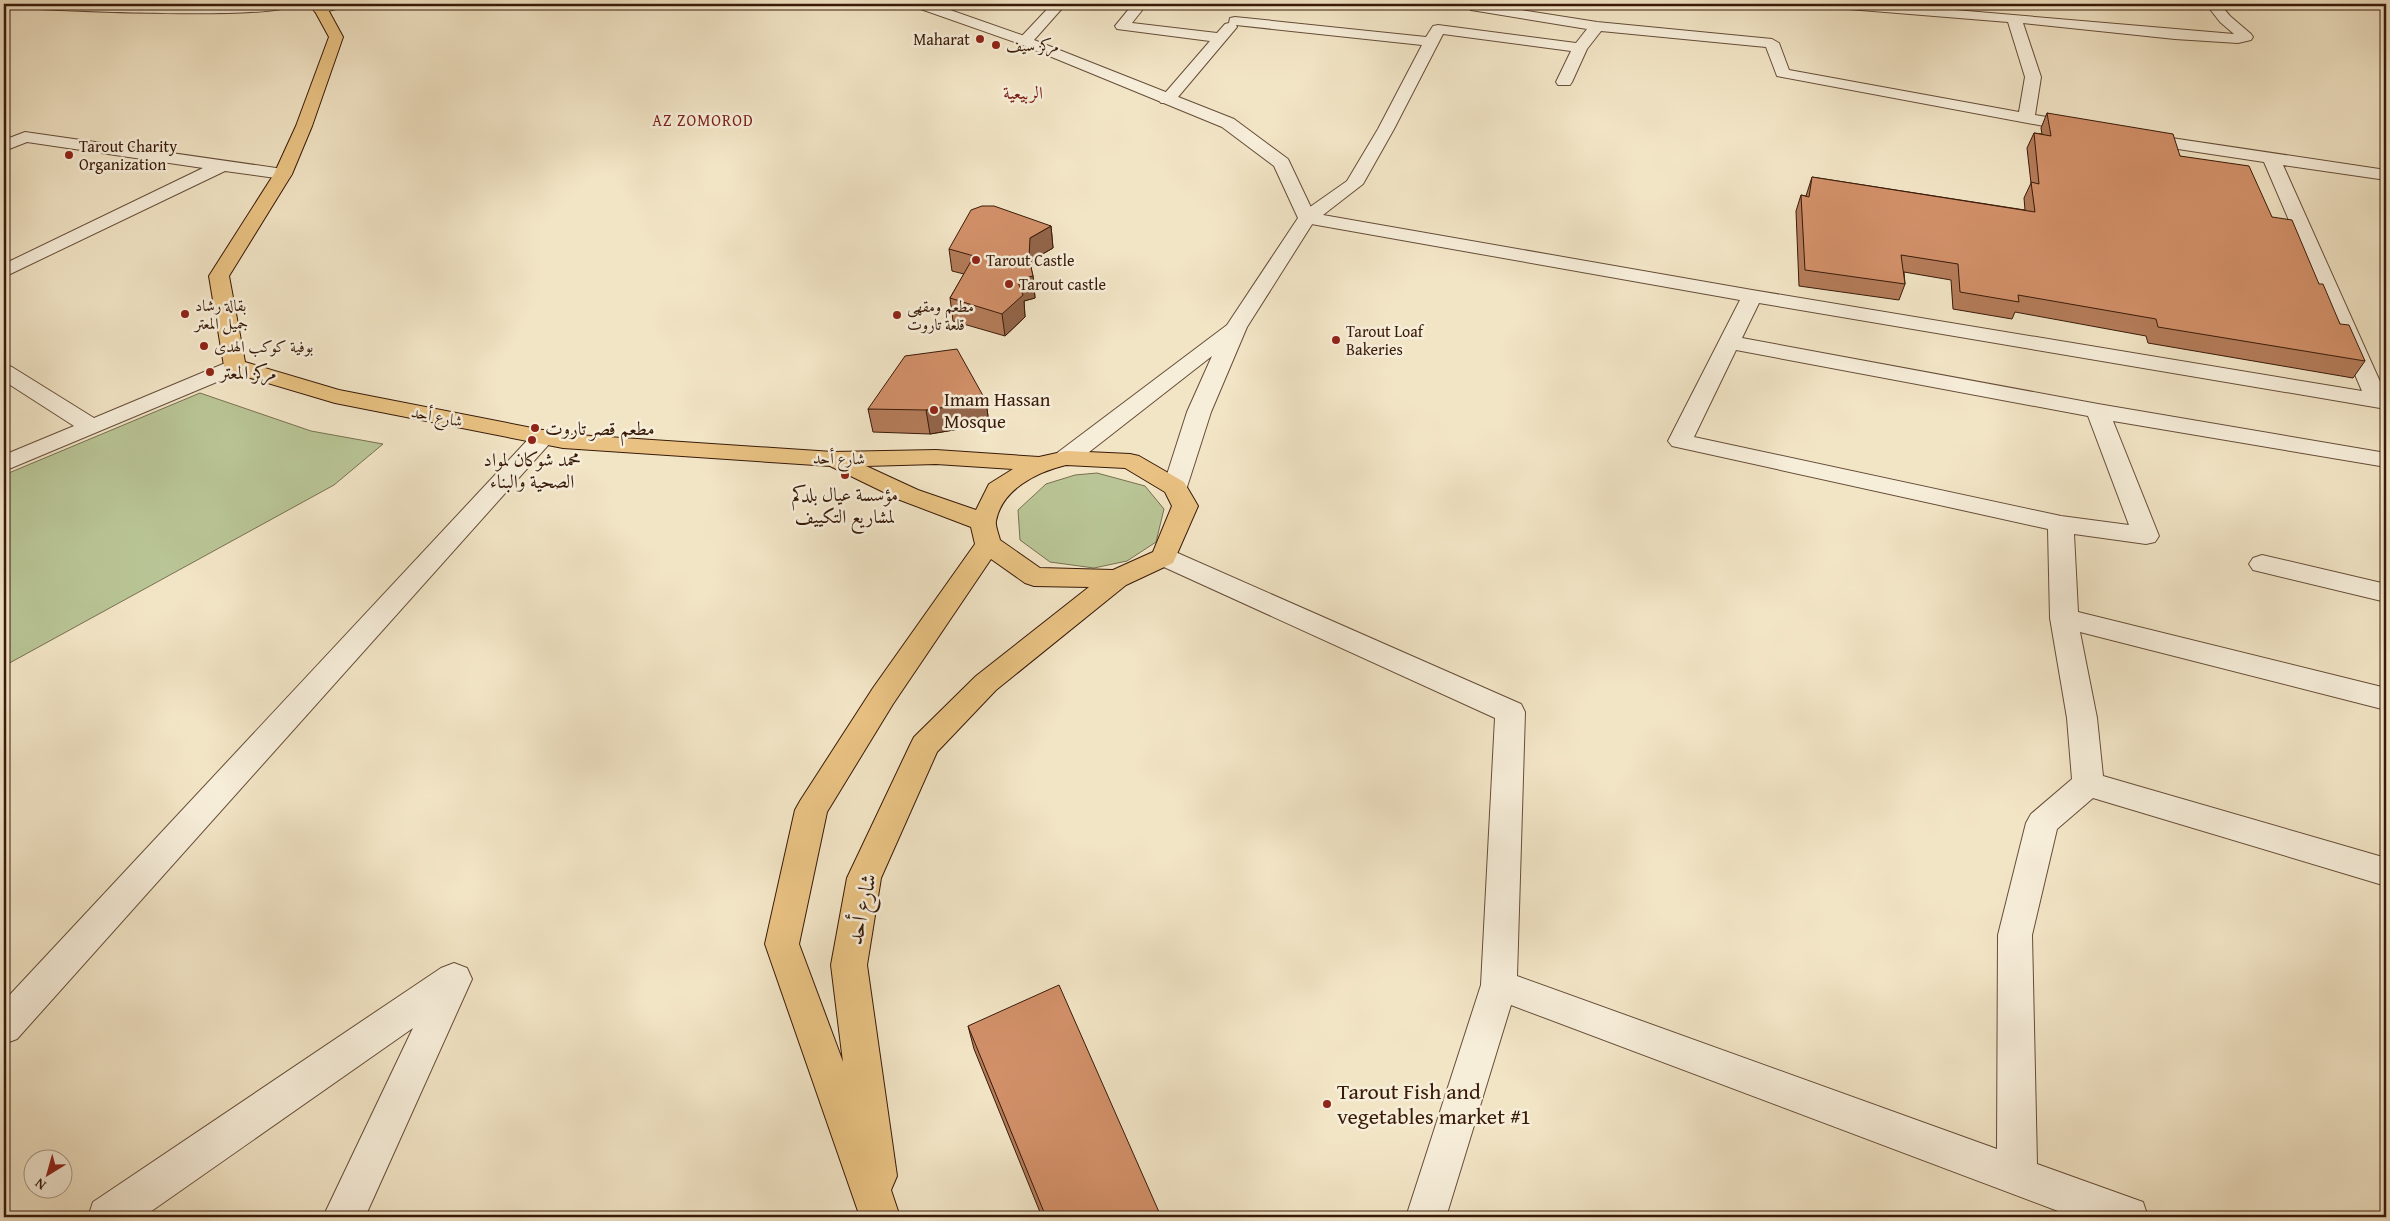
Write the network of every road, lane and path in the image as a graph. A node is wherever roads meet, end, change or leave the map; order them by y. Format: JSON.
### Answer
{"nodes":[{"id":1,"x":19,"y":4,"type":"edge"},
{"id":2,"x":289,"y":4,"type":"edge"},
{"id":3,"x":920,"y":4,"type":"edge"},
{"id":4,"x":1058,"y":4,"type":"edge"},
{"id":5,"x":1140,"y":4,"type":"edge"},
{"id":6,"x":1244,"y":4,"type":"edge"},
{"id":7,"x":1836,"y":4,"type":"edge"},
{"id":8,"x":2213,"y":4,"type":"edge"},
{"id":9,"x":93,"y":5,"type":"edge"},
{"id":10,"x":326,"y":5,"type":"edge"},
{"id":11,"x":1467,"y":5,"type":"edge"},
{"id":12,"x":1940,"y":8,"type":"edge"},
{"id":13,"x":2014,"y":19,"type":"junction"},
{"id":14,"x":1235,"y":21,"type":"junction"},
{"id":15,"x":1597,"y":26,"type":"junction"},
{"id":16,"x":1434,"y":36,"type":"junction"},
{"id":17,"x":1221,"y":38,"type":"junction"},
{"id":18,"x":1025,"y":40,"type":"junction"},
{"id":19,"x":1580,"y":48,"type":"junction"},
{"id":20,"x":1564,"y":82,"type":"dead end"},
{"id":21,"x":1167,"y":100,"type":"junction"},
{"id":22,"x":2026,"y":118,"type":"junction"},
{"id":23,"x":2095,"y":131,"type":"edge"},
{"id":24,"x":2124,"y":136,"type":"edge"},
{"id":25,"x":4,"y":146,"type":"edge"},
{"id":26,"x":2271,"y":158,"type":"junction"},
{"id":27,"x":223,"y":165,"type":"junction"},
{"id":28,"x":283,"y":174,"type":"junction"},
{"id":29,"x":2386,"y":174,"type":"edge"},
{"id":30,"x":1307,"y":218,"type":"junction"},
{"id":31,"x":4,"y":271,"type":"edge"},
{"id":32,"x":1752,"y":296,"type":"junction"},
{"id":33,"x":1236,"y":327,"type":"junction"},
{"id":34,"x":1729,"y":342,"type":"junction"},
{"id":35,"x":235,"y":366,"type":"junction"},
{"id":36,"x":4,"y":372,"type":"edge"},
{"id":37,"x":2382,"y":401,"type":"edge"},
{"id":38,"x":2098,"y":411,"type":"junction"},
{"id":39,"x":91,"y":426,"type":"junction"},
{"id":40,"x":543,"y":437,"type":"junction"},
{"id":41,"x":1066,"y":458,"type":"junction"},
{"id":42,"x":833,"y":459,"type":"junction"},
{"id":43,"x":2386,"y":460,"type":"edge"},
{"id":44,"x":4,"y":464,"type":"edge"},
{"id":45,"x":1039,"y":464,"type":"junction"},
{"id":46,"x":1175,"y":487,"type":"junction"},
{"id":47,"x":2061,"y":524,"type":"junction"},
{"id":48,"x":985,"y":533,"type":"junction"},
{"id":49,"x":1164,"y":556,"type":"junction"},
{"id":50,"x":2262,"y":564,"type":"dead end"},
{"id":51,"x":1117,"y":579,"type":"junction"},
{"id":52,"x":2386,"y":593,"type":"edge"},
{"id":53,"x":2064,"y":618,"type":"junction"},
{"id":54,"x":2386,"y":699,"type":"edge"},
{"id":55,"x":2088,"y":784,"type":"junction"},
{"id":56,"x":2386,"y":872,"type":"edge"},
{"id":57,"x":1498,"y":985,"type":"junction"},
{"id":58,"x":4,"y":1027,"type":"edge"},
{"id":59,"x":2017,"y":1176,"type":"junction"},
{"id":60,"x":108,"y":1217,"type":"edge"},
{"id":61,"x":344,"y":1217,"type":"edge"},
{"id":62,"x":881,"y":1217,"type":"edge"},
{"id":63,"x":1426,"y":1217,"type":"edge"},
{"id":64,"x":2128,"y":1217,"type":"edge"}],
"edges":[{"from":1,"to":9,"type":"street"},
{"from":2,"to":9,"type":"street"},
{"from":3,"to":18,"type":"street"},
{"from":4,"to":18,"type":"street"},
{"from":5,"to":17,"type":"street"},
{"from":6,"to":14,"type":"street"},
{"from":7,"to":12,"type":"street"},
{"from":8,"to":13,"type":"street"},
{"from":10,"to":28,"type":"main road"},
{"from":11,"to":15,"type":"street"},
{"from":11,"to":16,"type":"street"},
{"from":12,"to":13,"type":"street"},
{"from":13,"to":22,"type":"street"},
{"from":14,"to":16,"type":"street"},
{"from":14,"to":17,"type":"street"},
{"from":15,"to":19,"type":"street"},
{"from":15,"to":22,"type":"street"},
{"from":16,"to":19,"type":"street"},
{"from":16,"to":30,"type":"street"},
{"from":17,"to":21,"type":"street"},
{"from":18,"to":21,"type":"street"},
{"from":19,"to":20,"type":"street"},
{"from":21,"to":30,"type":"street"},
{"from":22,"to":23,"type":"street"},
{"from":24,"to":26,"type":"street"},
{"from":25,"to":27,"type":"street"},
{"from":26,"to":29,"type":"street"},
{"from":26,"to":37,"type":"street"},
{"from":27,"to":28,"type":"street"},
{"from":27,"to":31,"type":"street"},
{"from":28,"to":35,"type":"main road"},
{"from":30,"to":32,"type":"street"},
{"from":30,"to":33,"type":"street"},
{"from":32,"to":34,"type":"street"},
{"from":32,"to":37,"type":"street"},
{"from":33,"to":41,"type":"street"},
{"from":33,"to":46,"type":"street"},
{"from":34,"to":38,"type":"street"},
{"from":34,"to":47,"type":"street"},
{"from":35,"to":39,"type":"street"},
{"from":35,"to":40,"type":"main road","name":"شارع أحد"},
{"from":36,"to":39,"type":"street"},
{"from":38,"to":43,"type":"street"},
{"from":38,"to":47,"type":"street"},
{"from":39,"to":44,"type":"street"},
{"from":40,"to":42,"type":"main road","name":"شارع أحد"},
{"from":40,"to":58,"type":"street"},
{"from":41,"to":45,"type":"main road","name":"شارع أحد"},
{"from":41,"to":46,"type":"main road","name":"شارع أحد"},
{"from":42,"to":45,"type":"main road","name":"شارع أحد"},
{"from":42,"to":48,"type":"main road"},
{"from":45,"to":48,"type":"main road","name":"شارع أحد"},
{"from":46,"to":49,"type":"main road"},
{"from":47,"to":53,"type":"street"},
{"from":48,"to":51,"type":"main road","name":"شارع أحد"},
{"from":48,"to":62,"type":"main road"},
{"from":49,"to":51,"type":"main road","name":"شارع أحد"},
{"from":49,"to":57,"type":"street"},
{"from":50,"to":52,"type":"street"},
{"from":51,"to":62,"type":"main road","name":"شارع أحد"},
{"from":53,"to":54,"type":"street"},
{"from":53,"to":55,"type":"street"},
{"from":55,"to":56,"type":"street"},
{"from":55,"to":59,"type":"street"},
{"from":57,"to":59,"type":"street"},
{"from":57,"to":63,"type":"street"},
{"from":59,"to":64,"type":"street"},
{"from":60,"to":61,"type":"street"}]}
